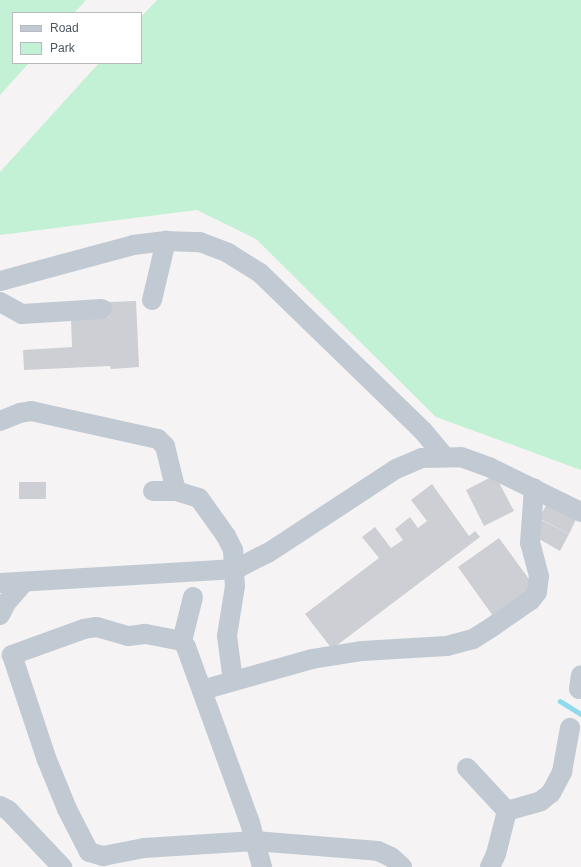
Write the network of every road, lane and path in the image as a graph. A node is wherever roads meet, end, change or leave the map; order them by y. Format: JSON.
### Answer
{"nodes":[{"id":1,"x":166,"y":241,"type":"junction"},
{"id":2,"x":0,"y":281,"type":"edge"},
{"id":3,"x":152,"y":300,"type":"dead end"},
{"id":4,"x":0,"y":302,"type":"edge"},
{"id":5,"x":102,"y":309,"type":"dead end"},
{"id":6,"x":0,"y":421,"type":"edge"},
{"id":7,"x":443,"y":456,"type":"junction"},
{"id":8,"x":534,"y":488,"type":"junction"},
{"id":9,"x":153,"y":491,"type":"dead end"},
{"id":10,"x":176,"y":491,"type":"junction"},
{"id":11,"x":581,"y":512,"type":"edge"},
{"id":12,"x":236,"y":569,"type":"junction"},
{"id":13,"x":24,"y":582,"type":"junction"},
{"id":14,"x":0,"y":583,"type":"edge"},
{"id":15,"x":194,"y":597,"type":"dead end"},
{"id":16,"x":0,"y":615,"type":"edge"},
{"id":17,"x":182,"y":641,"type":"junction"},
{"id":18,"x":233,"y":681,"type":"junction"},
{"id":19,"x":202,"y":690,"type":"junction"},
{"id":20,"x":570,"y":728,"type":"dead end"},
{"id":21,"x":467,"y":768,"type":"dead end"},
{"id":22,"x":0,"y":806,"type":"edge"},
{"id":23,"x":507,"y":811,"type":"junction"},
{"id":24,"x":255,"y":842,"type":"junction"},
{"id":25,"x":62,"y":867,"type":"edge"},
{"id":26,"x":262,"y":867,"type":"edge"},
{"id":27,"x":402,"y":867,"type":"edge"},
{"id":28,"x":490,"y":867,"type":"edge"}],
"edges":[{"from":1,"to":2,"type":"lane"},
{"from":1,"to":3,"type":"lane"},
{"from":1,"to":7,"type":"lane"},
{"from":4,"to":5,"type":"lane"},
{"from":6,"to":10,"type":"lane"},
{"from":7,"to":8,"type":"lane"},
{"from":7,"to":12,"type":"lane"},
{"from":8,"to":11,"type":"lane"},
{"from":8,"to":18,"type":"lane"},
{"from":9,"to":10,"type":"lane"},
{"from":10,"to":12,"type":"lane"},
{"from":12,"to":13,"type":"lane"},
{"from":12,"to":18,"type":"lane"},
{"from":13,"to":14,"type":"lane"},
{"from":13,"to":16,"type":"lane"},
{"from":15,"to":17,"type":"lane"},
{"from":17,"to":19,"type":"lane"},
{"from":17,"to":24,"type":"lane"},
{"from":18,"to":19,"type":"lane"},
{"from":19,"to":24,"type":"lane"},
{"from":20,"to":23,"type":"lane"},
{"from":21,"to":23,"type":"lane"},
{"from":22,"to":25,"type":"lane"},
{"from":23,"to":28,"type":"lane"},
{"from":24,"to":26,"type":"lane"},
{"from":24,"to":27,"type":"lane"}]}
